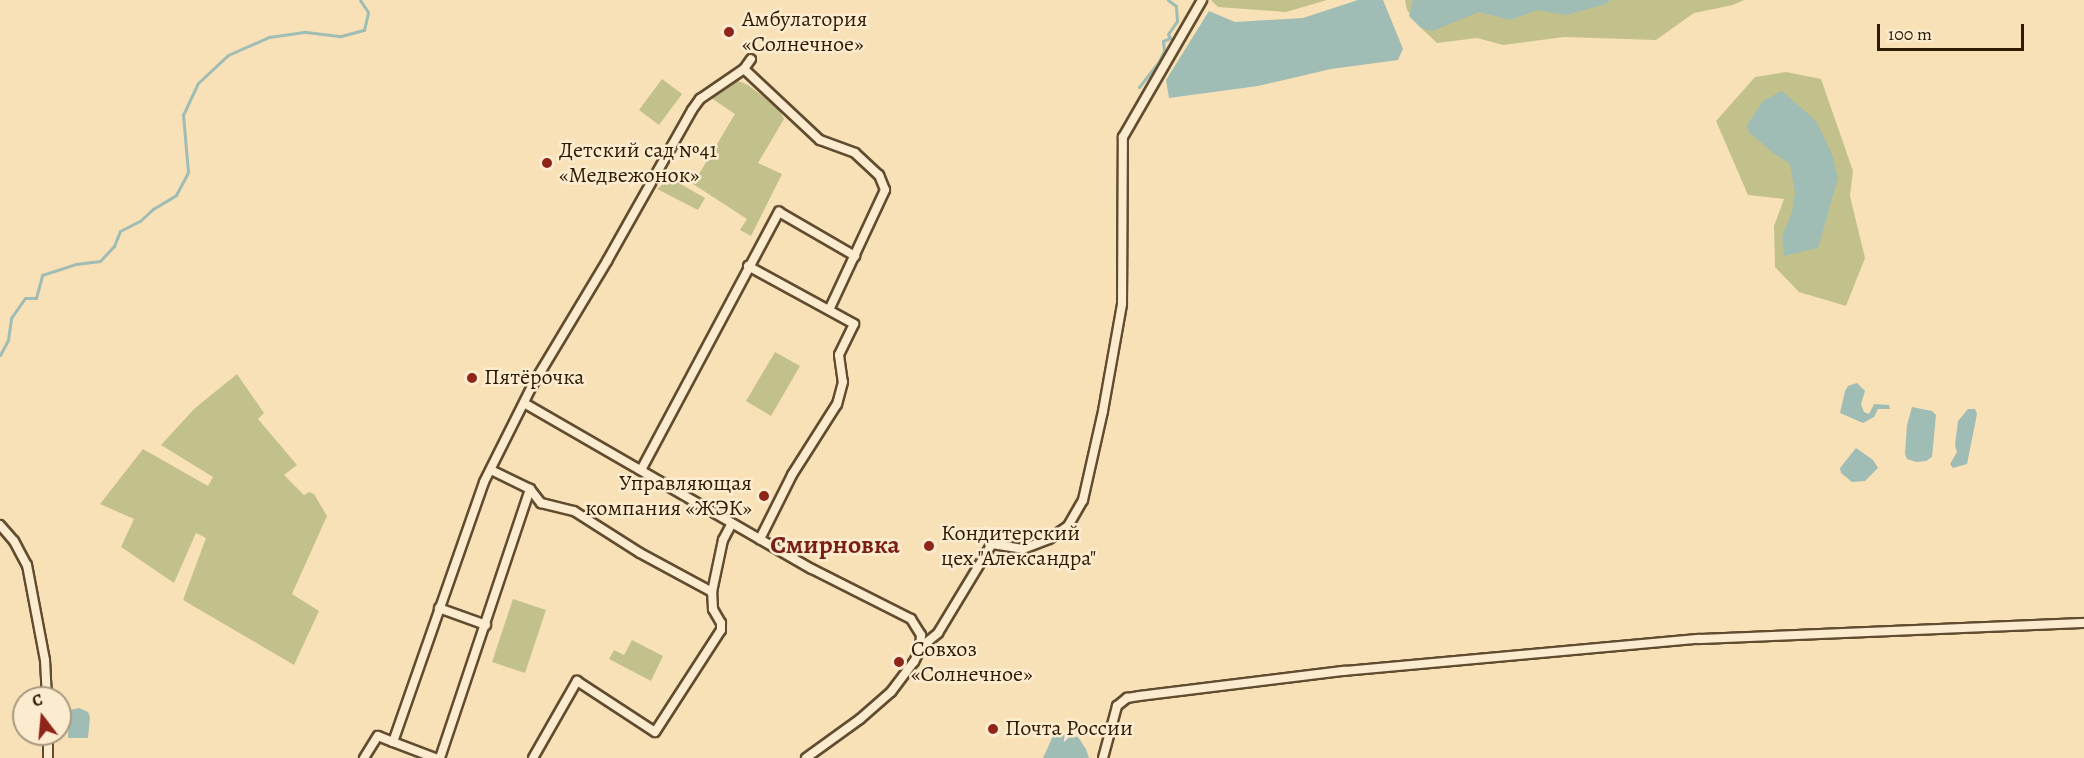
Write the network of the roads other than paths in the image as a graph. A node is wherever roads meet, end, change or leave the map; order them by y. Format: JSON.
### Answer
{"nodes":[{"id":1,"x":1202,"y":0,"type":"edge"},
{"id":2,"x":751,"y":59,"type":"dead end"},
{"id":3,"x":744,"y":69,"type":"junction"},
{"id":4,"x":855,"y":256,"type":"junction"},
{"id":5,"x":748,"y":266,"type":"junction"},
{"id":6,"x":829,"y":310,"type":"junction"},
{"id":7,"x":524,"y":403,"type":"junction"},
{"id":8,"x":490,"y":470,"type":"junction"},
{"id":9,"x":641,"y":470,"type":"junction"},
{"id":10,"x":530,"y":489,"type":"junction"},
{"id":11,"x":732,"y":523,"type":"junction"},
{"id":12,"x":0,"y":525,"type":"edge"},
{"id":13,"x":760,"y":539,"type":"junction"},
{"id":14,"x":712,"y":592,"type":"junction"},
{"id":15,"x":439,"y":608,"type":"junction"},
{"id":16,"x":2084,"y":623,"type":"edge"},
{"id":17,"x":486,"y":625,"type":"junction"},
{"id":18,"x":921,"y":647,"type":"junction"},
{"id":19,"x":46,"y":686,"type":"edge"},
{"id":20,"x":393,"y":742,"type":"junction"},
{"id":21,"x":364,"y":758,"type":"edge"},
{"id":22,"x":435,"y":758,"type":"edge"},
{"id":23,"x":440,"y":758,"type":"edge"},
{"id":24,"x":533,"y":758,"type":"edge"},
{"id":25,"x":806,"y":758,"type":"edge"},
{"id":26,"x":1103,"y":758,"type":"edge"}],
"edges":[{"from":1,"to":18,"type":"street"},
{"from":2,"to":3,"type":"street"},
{"from":3,"to":4,"type":"street"},
{"from":3,"to":7,"type":"street"},
{"from":4,"to":5,"type":"street"},
{"from":4,"to":6,"type":"street"},
{"from":5,"to":6,"type":"street"},
{"from":5,"to":9,"type":"street"},
{"from":6,"to":13,"type":"street"},
{"from":7,"to":8,"type":"street"},
{"from":7,"to":9,"type":"street"},
{"from":8,"to":10,"type":"street"},
{"from":8,"to":15,"type":"street"},
{"from":9,"to":11,"type":"street"},
{"from":10,"to":14,"type":"street"},
{"from":10,"to":17,"type":"street"},
{"from":11,"to":13,"type":"street"},
{"from":11,"to":14,"type":"street"},
{"from":12,"to":19,"type":"street"},
{"from":13,"to":18,"type":"street"},
{"from":14,"to":24,"type":"street"},
{"from":15,"to":17,"type":"street"},
{"from":15,"to":20,"type":"street"},
{"from":16,"to":26,"type":"street"},
{"from":17,"to":23,"type":"street"},
{"from":18,"to":25,"type":"street"},
{"from":20,"to":21,"type":"street"},
{"from":20,"to":22,"type":"street"}]}
